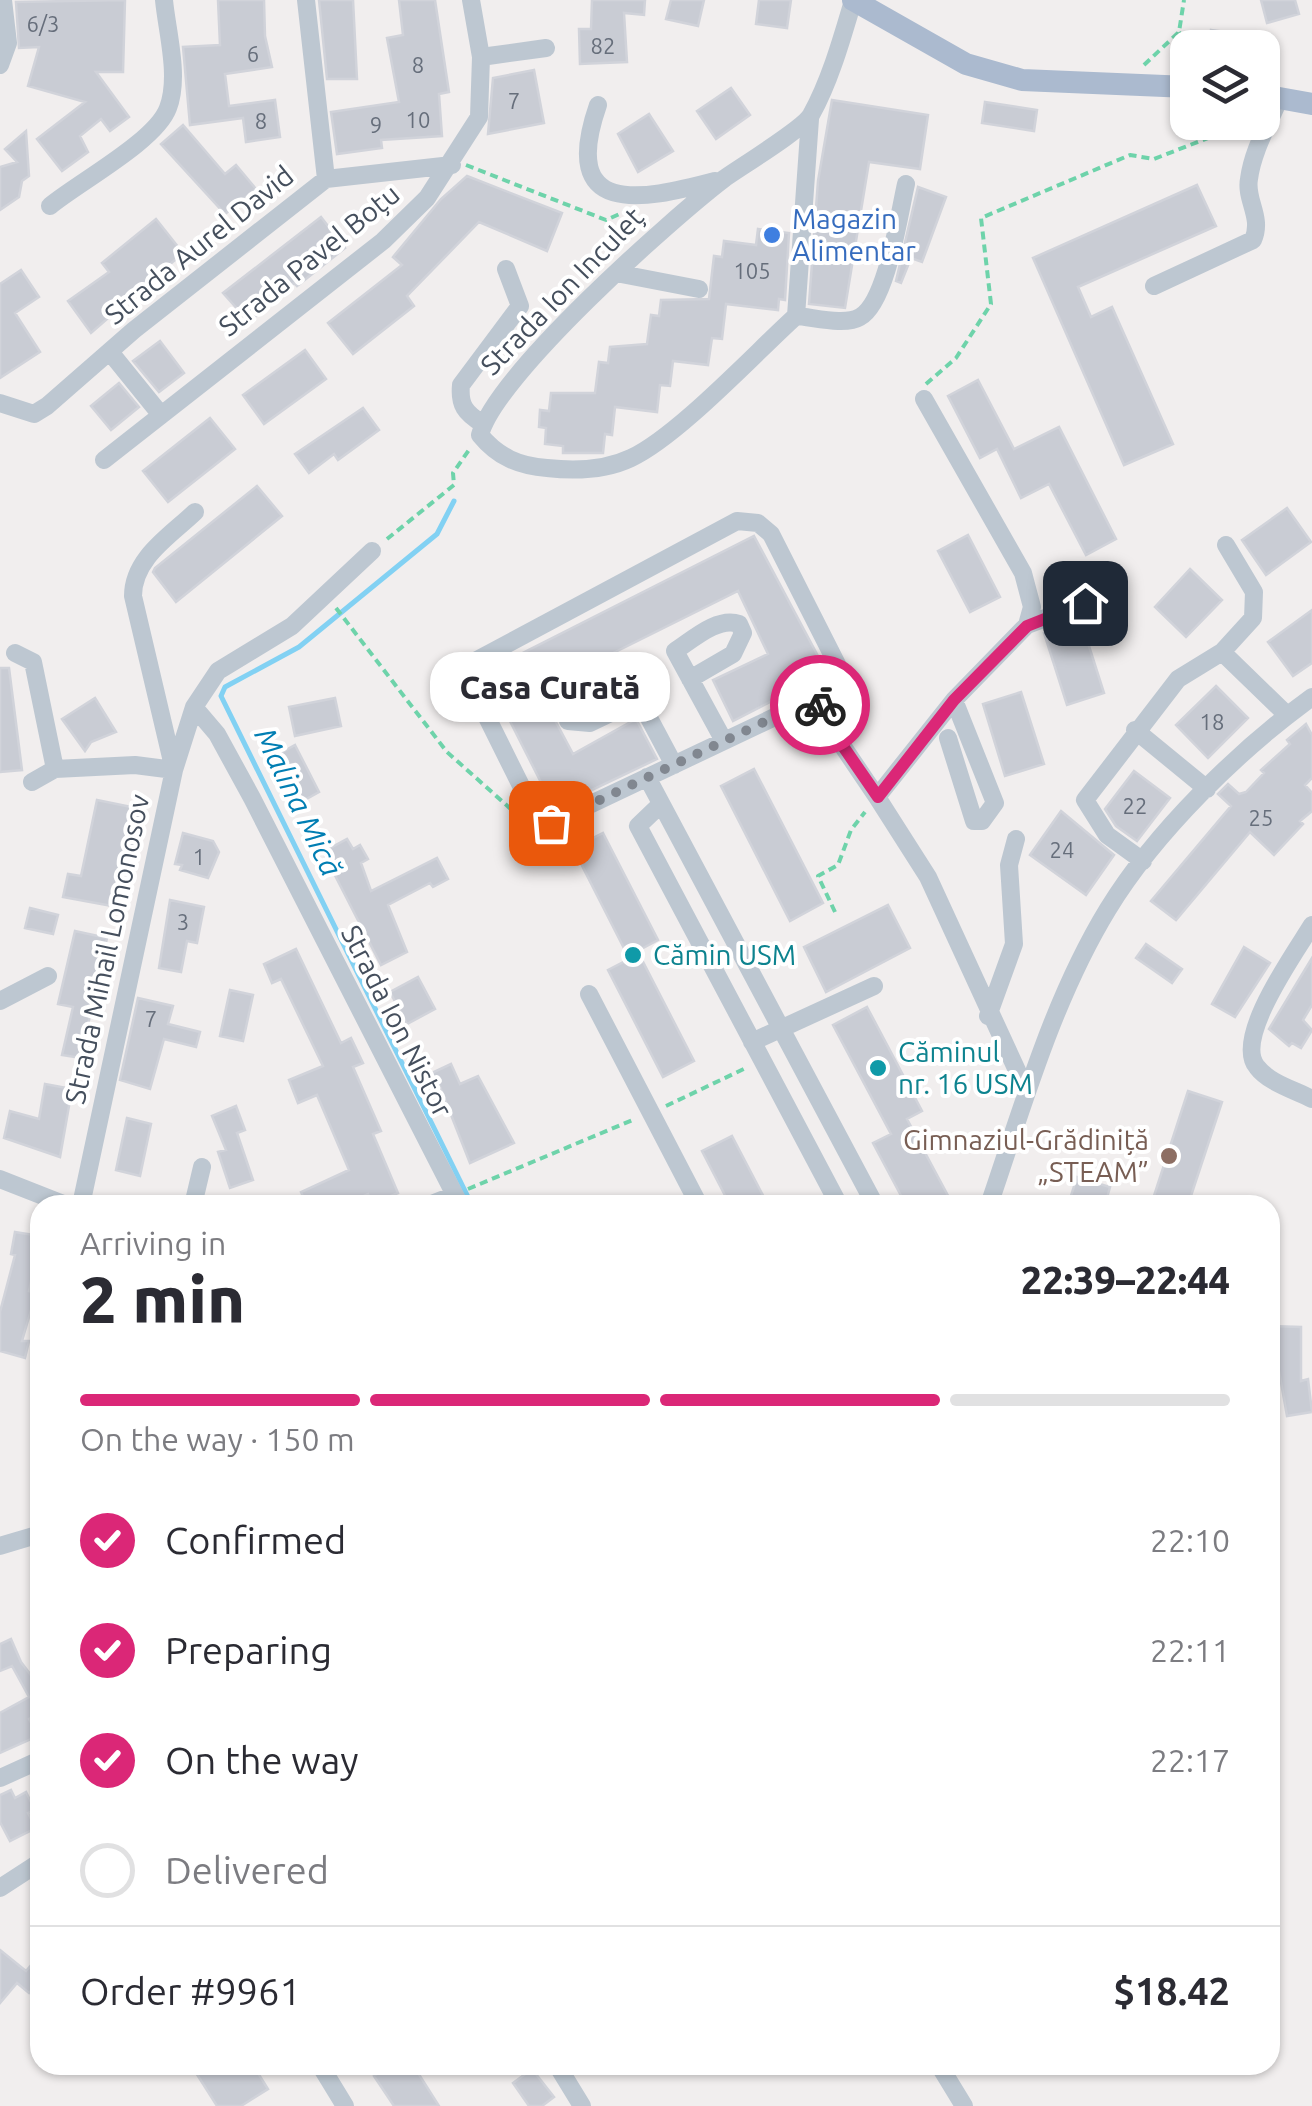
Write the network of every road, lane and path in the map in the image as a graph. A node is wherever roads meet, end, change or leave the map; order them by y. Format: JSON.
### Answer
{"nodes":[{"id":1,"x":3,"y":0,"type":"edge"},
{"id":2,"x":164,"y":0,"type":"edge"},
{"id":3,"x":306,"y":0,"type":"edge"},
{"id":4,"x":471,"y":0,"type":"edge"},
{"id":5,"x":852,"y":0,"type":"edge"},
{"id":6,"x":1184,"y":0,"type":"edge"},
{"id":7,"x":1179,"y":30,"type":"edge"},
{"id":8,"x":1170,"y":40,"type":"edge"},
{"id":9,"x":546,"y":48,"type":"dead end"},
{"id":10,"x":481,"y":57,"type":"junction"},
{"id":11,"x":0,"y":65,"type":"edge"},
{"id":12,"x":1144,"y":65,"type":"dead end"},
{"id":13,"x":1170,"y":86,"type":"edge"},
{"id":14,"x":1280,"y":98,"type":"edge"},
{"id":15,"x":598,"y":104,"type":"dead end"},
{"id":16,"x":1312,"y":104,"type":"edge"},
{"id":17,"x":810,"y":119,"type":"junction"},
{"id":18,"x":1202,"y":140,"type":"edge"},
{"id":19,"x":1258,"y":140,"type":"edge"},
{"id":20,"x":452,"y":165,"type":"junction"},
{"id":21,"x":326,"y":179,"type":"junction"},
{"id":22,"x":724,"y":179,"type":"junction"},
{"id":23,"x":906,"y":184,"type":"dead end"},
{"id":24,"x":654,"y":198,"type":"junction"},
{"id":25,"x":50,"y":206,"type":"dead end"},
{"id":26,"x":506,"y":269,"type":"dead end"},
{"id":27,"x":616,"y":274,"type":"junction"},
{"id":28,"x":1154,"y":286,"type":"dead end"},
{"id":29,"x":699,"y":289,"type":"dead end"},
{"id":30,"x":796,"y":316,"type":"junction"},
{"id":31,"x":110,"y":352,"type":"junction"},
{"id":32,"x":924,"y":399,"type":"joint"},
{"id":33,"x":3,"y":406,"type":"edge"},
{"id":34,"x":161,"y":414,"type":"junction"},
{"id":35,"x":481,"y":429,"type":"junction"},
{"id":36,"x":104,"y":460,"type":"dead end"},
{"id":37,"x":196,"y":512,"type":"dead end"},
{"id":38,"x":1226,"y":545,"type":"dead end"},
{"id":39,"x":372,"y":551,"type":"joint"},
{"id":40,"x":1085,"y":603,"type":"dead end"},
{"id":41,"x":336,"y":608,"type":"dead end"},
{"id":42,"x":1027,"y":626,"type":"junction"},
{"id":43,"x":15,"y":652,"type":"dead end"},
{"id":44,"x":1222,"y":652,"type":"junction"},
{"id":45,"x":690,"y":680,"type":"junction"},
{"id":46,"x":1312,"y":696,"type":"edge"},
{"id":47,"x":817,"y":697,"type":"junction"},
{"id":48,"x":638,"y":700,"type":"dead end"},
{"id":49,"x":954,"y":700,"type":"junction"},
{"id":50,"x":194,"y":707,"type":"junction"},
{"id":51,"x":1286,"y":715,"type":"junction"},
{"id":52,"x":1135,"y":730,"type":"junction"},
{"id":53,"x":948,"y":738,"type":"dead end"},
{"id":54,"x":724,"y":741,"type":"junction"},
{"id":55,"x":674,"y":764,"type":"junction"},
{"id":56,"x":55,"y":769,"type":"junction"},
{"id":57,"x":174,"y":770,"type":"junction"},
{"id":58,"x":647,"y":778,"type":"junction"},
{"id":59,"x":32,"y":782,"type":"dead end"},
{"id":60,"x":1207,"y":789,"type":"junction"},
{"id":61,"x":878,"y":797,"type":"junction"},
{"id":62,"x":661,"y":804,"type":"junction"},
{"id":63,"x":513,"y":810,"type":"dead end"},
{"id":64,"x":1016,"y":839,"type":"dead end"},
{"id":65,"x":1144,"y":861,"type":"junction"},
{"id":66,"x":835,"y":912,"type":"dead end"},
{"id":67,"x":1312,"y":925,"type":"edge"},
{"id":68,"x":48,"y":976,"type":"dead end"},
{"id":69,"x":874,"y":986,"type":"dead end"},
{"id":70,"x":589,"y":994,"type":"dead end"},
{"id":71,"x":0,"y":1001,"type":"edge"},
{"id":72,"x":988,"y":1016,"type":"junction"},
{"id":73,"x":781,"y":1028,"type":"junction"},
{"id":74,"x":752,"y":1042,"type":"junction"},
{"id":75,"x":761,"y":1060,"type":"junction"},
{"id":76,"x":1026,"y":1090,"type":"junction"},
{"id":77,"x":1312,"y":1098,"type":"edge"},
{"id":78,"x":652,"y":1114,"type":"junction"},
{"id":79,"x":202,"y":1167,"type":"dead end"},
{"id":80,"x":0,"y":1179,"type":"edge"},
{"id":81,"x":41,"y":1195,"type":"edge"},
{"id":82,"x":83,"y":1195,"type":"edge"},
{"id":83,"x":195,"y":1195,"type":"edge"},
{"id":84,"x":454,"y":1195,"type":"edge"},
{"id":85,"x":468,"y":1195,"type":"edge"},
{"id":86,"x":694,"y":1195,"type":"edge"},
{"id":87,"x":834,"y":1195,"type":"edge"},
{"id":88,"x":870,"y":1195,"type":"edge"},
{"id":89,"x":993,"y":1195,"type":"edge"},
{"id":90,"x":30,"y":1537,"type":"edge"},
{"id":91,"x":0,"y":1546,"type":"edge"},
{"id":92,"x":30,"y":1764,"type":"edge"},
{"id":93,"x":0,"y":1778,"type":"edge"},
{"id":94,"x":30,"y":1868,"type":"edge"},
{"id":95,"x":0,"y":1888,"type":"edge"},
{"id":96,"x":326,"y":2075,"type":"edge"},
{"id":97,"x":563,"y":2075,"type":"edge"},
{"id":98,"x":945,"y":2075,"type":"edge"},
{"id":99,"x":345,"y":2106,"type":"edge"},
{"id":100,"x":582,"y":2106,"type":"edge"},
{"id":101,"x":964,"y":2106,"type":"edge"}],
"edges":[{"from":1,"to":11,"type":"street"},
{"from":2,"to":25,"type":"street"},
{"from":3,"to":21,"type":"street","name":"Strada Aurel David"},
{"from":4,"to":10,"type":"street","name":"Strada Pavel Boțu"},
{"from":5,"to":13,"type":"main road"},
{"from":5,"to":17,"type":"street"},
{"from":6,"to":7,"type":"path"},
{"from":8,"to":12,"type":"path"},
{"from":9,"to":10,"type":"street"},
{"from":10,"to":20,"type":"street","name":"Strada Pavel Boțu"},
{"from":14,"to":16,"type":"main road"},
{"from":15,"to":24,"type":"street"},
{"from":17,"to":22,"type":"street","name":"Strada Ion Inculeț"},
{"from":17,"to":30,"type":"street"},
{"from":18,"to":32,"type":"path"},
{"from":19,"to":28,"type":"street"},
{"from":20,"to":21,"type":"street"},
{"from":20,"to":24,"type":"path"},
{"from":20,"to":34,"type":"street","name":"Strada Pavel Boțu"},
{"from":21,"to":31,"type":"street","name":"Strada Aurel David"},
{"from":22,"to":24,"type":"street"},
{"from":22,"to":27,"type":"street","name":"Strada Ion Inculeț"},
{"from":23,"to":30,"type":"street"},
{"from":26,"to":35,"type":"street"},
{"from":27,"to":29,"type":"street"},
{"from":27,"to":35,"type":"street","name":"Strada Ion Inculeț"},
{"from":30,"to":35,"type":"street"},
{"from":31,"to":33,"type":"street","name":"Strada Aurel David"},
{"from":31,"to":34,"type":"street"},
{"from":32,"to":42,"type":"street"},
{"from":34,"to":36,"type":"street","name":"Strada Pavel Boțu"},
{"from":35,"to":39,"type":"path"},
{"from":37,"to":57,"type":"street"},
{"from":38,"to":44,"type":"street"},
{"from":39,"to":50,"type":"street","name":"Strada Mihail Lomonosov"},
{"from":40,"to":42,"type":"street"},
{"from":41,"to":63,"type":"path"},
{"from":42,"to":49,"type":"street"},
{"from":43,"to":56,"type":"street"},
{"from":44,"to":51,"type":"street"},
{"from":44,"to":52,"type":"street"},
{"from":45,"to":45,"type":"street"},
{"from":45,"to":54,"type":"street"},
{"from":46,"to":51,"type":"street"},
{"from":47,"to":54,"type":"street"},
{"from":47,"to":58,"type":"street"},
{"from":47,"to":61,"type":"street"},
{"from":48,"to":55,"type":"street"},
{"from":49,"to":53,"type":"street"},
{"from":49,"to":61,"type":"street"},
{"from":50,"to":57,"type":"street","name":"Strada Mihail Lomonosov"},
{"from":50,"to":84,"type":"street","name":"Strada Ion Nistor"},
{"from":51,"to":60,"type":"street"},
{"from":52,"to":60,"type":"street"},
{"from":52,"to":65,"type":"street"},
{"from":54,"to":55,"type":"street"},
{"from":55,"to":58,"type":"street"},
{"from":56,"to":57,"type":"street"},
{"from":56,"to":59,"type":"street"},
{"from":57,"to":82,"type":"street","name":"Strada Mihail Lomonosov"},
{"from":58,"to":62,"type":"street"},
{"from":60,"to":65,"type":"street"},
{"from":61,"to":66,"type":"path"},
{"from":61,"to":72,"type":"street"},
{"from":62,"to":73,"type":"street"},
{"from":62,"to":74,"type":"street"},
{"from":64,"to":72,"type":"street"},
{"from":65,"to":76,"type":"street"},
{"from":67,"to":77,"type":"street"},
{"from":68,"to":71,"type":"street"},
{"from":69,"to":73,"type":"street"},
{"from":70,"to":78,"type":"street"},
{"from":72,"to":76,"type":"street"},
{"from":73,"to":74,"type":"street"},
{"from":73,"to":88,"type":"street"},
{"from":74,"to":75,"type":"street"},
{"from":75,"to":78,"type":"path"},
{"from":75,"to":87,"type":"street"},
{"from":76,"to":89,"type":"street"},
{"from":78,"to":85,"type":"path"},
{"from":78,"to":86,"type":"street"},
{"from":79,"to":83,"type":"street"},
{"from":80,"to":81,"type":"street"},
{"from":90,"to":91,"type":"street"},
{"from":92,"to":93,"type":"street"},
{"from":94,"to":95,"type":"street"},
{"from":96,"to":99,"type":"street"},
{"from":97,"to":100,"type":"street"},
{"from":98,"to":101,"type":"street"}]}
